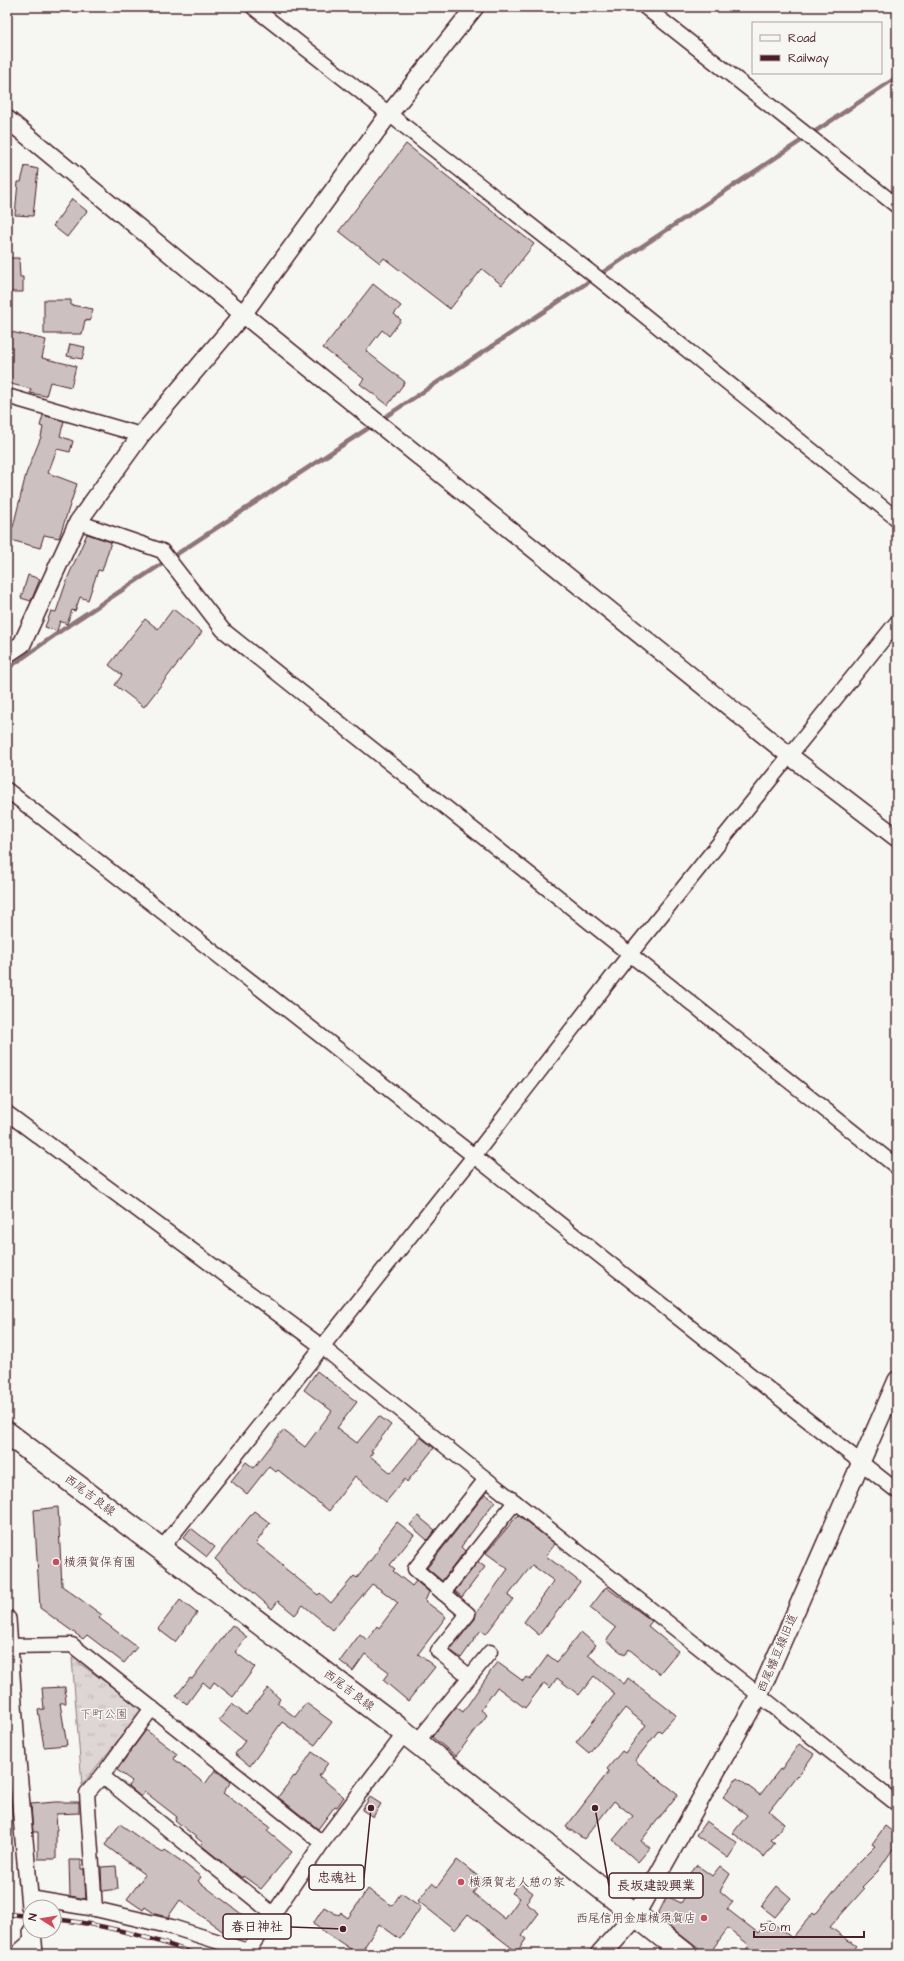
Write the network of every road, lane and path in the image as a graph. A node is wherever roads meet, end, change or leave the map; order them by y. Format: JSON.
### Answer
{"nodes":[{"id":1,"x":253,"y":7,"type":"edge"},
{"id":2,"x":475,"y":7,"type":"edge"},
{"id":3,"x":645,"y":7,"type":"edge"},
{"id":4,"x":389,"y":114,"type":"junction"},
{"id":5,"x":7,"y":119,"type":"edge"},
{"id":6,"x":897,"y":206,"type":"edge"},
{"id":7,"x":243,"y":314,"type":"junction"},
{"id":8,"x":7,"y":396,"type":"edge"},
{"id":9,"x":141,"y":435,"type":"junction"},
{"id":10,"x":897,"y":519,"type":"edge"},
{"id":11,"x":78,"y":522,"type":"junction"},
{"id":12,"x":897,"y":622,"type":"edge"},
{"id":13,"x":7,"y":654,"type":"edge"},
{"id":14,"x":790,"y":756,"type":"junction"},
{"id":15,"x":7,"y":790,"type":"edge"},
{"id":16,"x":897,"y":838,"type":"edge"},
{"id":17,"x":630,"y":954,"type":"junction"},
{"id":18,"x":7,"y":1112,"type":"edge"},
{"id":19,"x":474,"y":1156,"type":"junction"},
{"id":20,"x":897,"y":1167,"type":"edge"},
{"id":21,"x":321,"y":1346,"type":"junction"},
{"id":22,"x":897,"y":1380,"type":"edge"},
{"id":23,"x":7,"y":1433,"type":"edge"},
{"id":24,"x":862,"y":1463,"type":"junction"},
{"id":25,"x":486,"y":1479,"type":"junction"},
{"id":26,"x":897,"y":1491,"type":"edge"},
{"id":27,"x":515,"y":1502,"type":"junction"},
{"id":28,"x":162,"y":1548,"type":"junction"},
{"id":29,"x":443,"y":1593,"type":"junction"},
{"id":30,"x":7,"y":1619,"type":"edge"},
{"id":31,"x":8,"y":1646,"type":"edge"},
{"id":32,"x":490,"y":1652,"type":"dead end"},
{"id":33,"x":470,"y":1677,"type":"junction"},
{"id":34,"x":759,"y":1695,"type":"junction"},
{"id":35,"x":152,"y":1708,"type":"junction"},
{"id":36,"x":411,"y":1738,"type":"junction"},
{"id":37,"x":12,"y":1756,"type":"edge"},
{"id":38,"x":102,"y":1776,"type":"junction"},
{"id":39,"x":897,"y":1804,"type":"edge"},
{"id":40,"x":322,"y":1842,"type":"junction"},
{"id":41,"x":30,"y":1899,"type":"edge"},
{"id":42,"x":62,"y":1905,"type":"edge"},
{"id":43,"x":95,"y":1909,"type":"junction"},
{"id":44,"x":274,"y":1914,"type":"junction"},
{"id":45,"x":635,"y":1916,"type":"junction"},
{"id":46,"x":33,"y":1941,"type":"edge"},
{"id":47,"x":16,"y":1954,"type":"edge"},
{"id":48,"x":601,"y":1954,"type":"edge"},
{"id":49,"x":685,"y":1954,"type":"edge"}],
"edges":[{"from":1,"to":4,"type":"street"},
{"from":2,"to":4,"type":"street"},
{"from":3,"to":6,"type":"street"},
{"from":4,"to":7,"type":"street"},
{"from":4,"to":10,"type":"street"},
{"from":5,"to":7,"type":"street"},
{"from":7,"to":9,"type":"street"},
{"from":7,"to":14,"type":"street"},
{"from":8,"to":9,"type":"street"},
{"from":9,"to":11,"type":"street"},
{"from":11,"to":13,"type":"street"},
{"from":11,"to":17,"type":"street"},
{"from":12,"to":14,"type":"street"},
{"from":14,"to":16,"type":"street"},
{"from":14,"to":17,"type":"street"},
{"from":15,"to":19,"type":"street"},
{"from":17,"to":19,"type":"street"},
{"from":17,"to":20,"type":"street"},
{"from":18,"to":21,"type":"street"},
{"from":19,"to":21,"type":"street"},
{"from":19,"to":24,"type":"street"},
{"from":21,"to":25,"type":"street"},
{"from":21,"to":28,"type":"street"},
{"from":22,"to":24,"type":"street","name":"西尾幡豆線旧道"},
{"from":23,"to":28,"type":"main road","name":"西尾吉良線"},
{"from":24,"to":26,"type":"street"},
{"from":24,"to":34,"type":"street","name":"西尾幡豆線旧道"},
{"from":25,"to":27,"type":"street"},
{"from":25,"to":29,"type":"street"},
{"from":27,"to":29,"type":"street"},
{"from":27,"to":34,"type":"street"},
{"from":28,"to":36,"type":"main road","name":"西尾吉良線"},
{"from":29,"to":33,"type":"street"},
{"from":30,"to":31,"type":"street"},
{"from":31,"to":35,"type":"street"},
{"from":31,"to":37,"type":"street"},
{"from":32,"to":33,"type":"street"},
{"from":33,"to":36,"type":"street"},
{"from":34,"to":39,"type":"street"},
{"from":34,"to":45,"type":"street","name":"西尾幡豆線旧道"},
{"from":35,"to":38,"type":"street"},
{"from":35,"to":40,"type":"street"},
{"from":36,"to":40,"type":"street"},
{"from":36,"to":45,"type":"main road","name":"西尾吉良線"},
{"from":37,"to":41,"type":"street"},
{"from":38,"to":43,"type":"street"},
{"from":38,"to":44,"type":"street"},
{"from":40,"to":44,"type":"street"},
{"from":42,"to":43,"type":"street"},
{"from":43,"to":44,"type":"street"},
{"from":45,"to":48,"type":"main road"},
{"from":45,"to":49,"type":"main road","name":"西尾吉良線"},
{"from":46,"to":47,"type":"street"}]}
